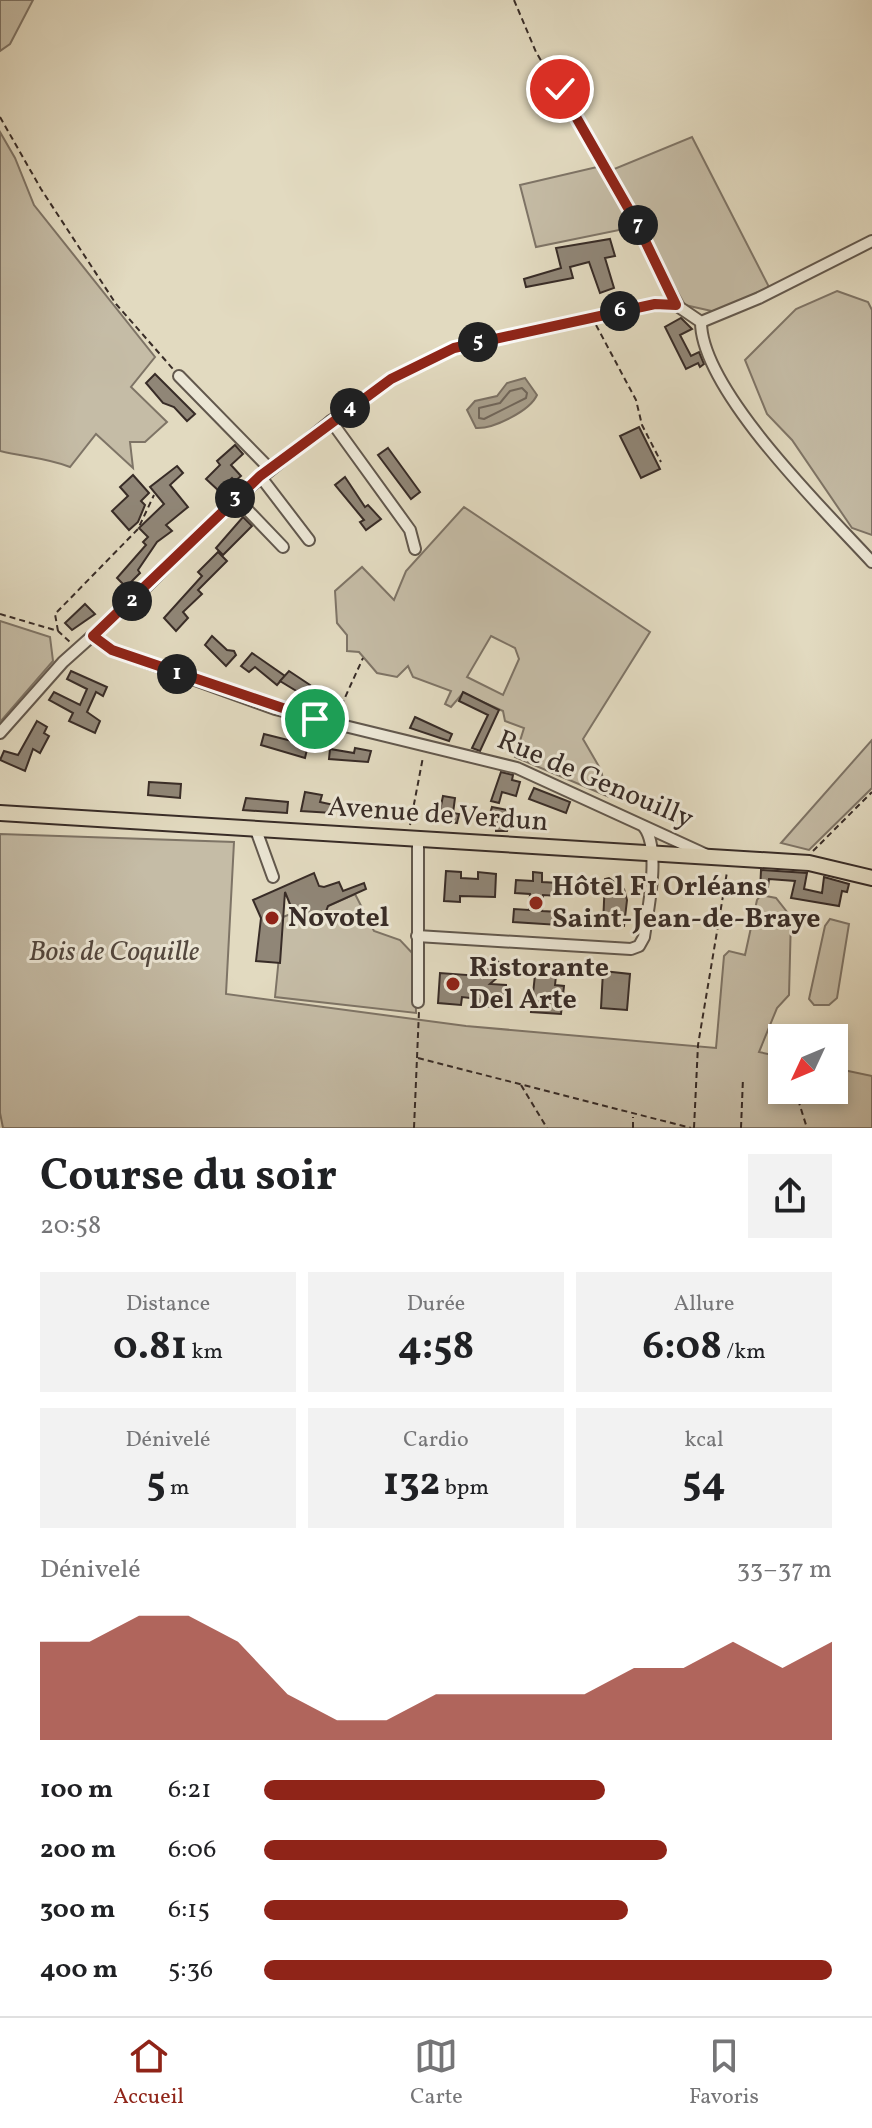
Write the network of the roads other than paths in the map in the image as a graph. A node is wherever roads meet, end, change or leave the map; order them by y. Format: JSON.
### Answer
{"nodes":[{"id":1,"x":635,"y":220,"type":"road end"},
{"id":2,"x":872,"y":241,"type":"edge"},
{"id":3,"x":676,"y":305,"type":"junction"},
{"id":4,"x":701,"y":322,"type":"junction"},
{"id":5,"x":179,"y":376,"type":"road end"},
{"id":6,"x":331,"y":421,"type":"junction"},
{"id":7,"x":270,"y":469,"type":"junction"},
{"id":8,"x":260,"y":476,"type":"junction"},
{"id":9,"x":236,"y":498,"type":"junction"},
{"id":10,"x":309,"y":540,"type":"dead end"},
{"id":11,"x":283,"y":547,"type":"dead end"},
{"id":12,"x":415,"y":549,"type":"dead end"},
{"id":13,"x":872,"y":562,"type":"edge"},
{"id":14,"x":93,"y":636,"type":"junction"},
{"id":15,"x":0,"y":733,"type":"edge"},
{"id":16,"x":0,"y":813,"type":"edge"},
{"id":17,"x":643,"y":826,"type":"junction"},
{"id":18,"x":256,"y":830,"type":"junction"},
{"id":19,"x":655,"y":830,"type":"junction"},
{"id":20,"x":413,"y":839,"type":"junction"},
{"id":21,"x":653,"y":855,"type":"junction"},
{"id":22,"x":712,"y":857,"type":"junction"},
{"id":23,"x":273,"y":877,"type":"dead end"},
{"id":24,"x":872,"y":878,"type":"edge"},
{"id":25,"x":417,"y":936,"type":"junction"},
{"id":26,"x":418,"y":1002,"type":"road end"}],
"edges":[{"from":1,"to":3,"type":"street"},
{"from":2,"to":4,"type":"street"},
{"from":3,"to":4,"type":"street"},
{"from":3,"to":6,"type":"street"},
{"from":4,"to":13,"type":"street"},
{"from":5,"to":7,"type":"street"},
{"from":6,"to":7,"type":"street"},
{"from":6,"to":12,"type":"street"},
{"from":7,"to":8,"type":"street"},
{"from":8,"to":9,"type":"street"},
{"from":8,"to":10,"type":"street"},
{"from":9,"to":11,"type":"street"},
{"from":9,"to":14,"type":"street"},
{"from":14,"to":15,"type":"street"},
{"from":14,"to":17,"type":"street","name":"Rue de Genouilly"},
{"from":16,"to":18,"type":"main road","name":"Avenue de Verdun"},
{"from":17,"to":19,"type":"street","name":"Rue de Genouilly"},
{"from":17,"to":21,"type":"street"},
{"from":18,"to":20,"type":"main road","name":"Avenue de Verdun"},
{"from":18,"to":23,"type":"street"},
{"from":19,"to":21,"type":"street"},
{"from":19,"to":22,"type":"street","name":"Rue de Genouilly"},
{"from":20,"to":21,"type":"main road","name":"Avenue de Verdun"},
{"from":20,"to":25,"type":"street"},
{"from":21,"to":22,"type":"main road","name":"Avenue de Verdun"},
{"from":21,"to":25,"type":"street"},
{"from":22,"to":24,"type":"main road","name":"Avenue de Verdun"},
{"from":25,"to":26,"type":"street"}]}
